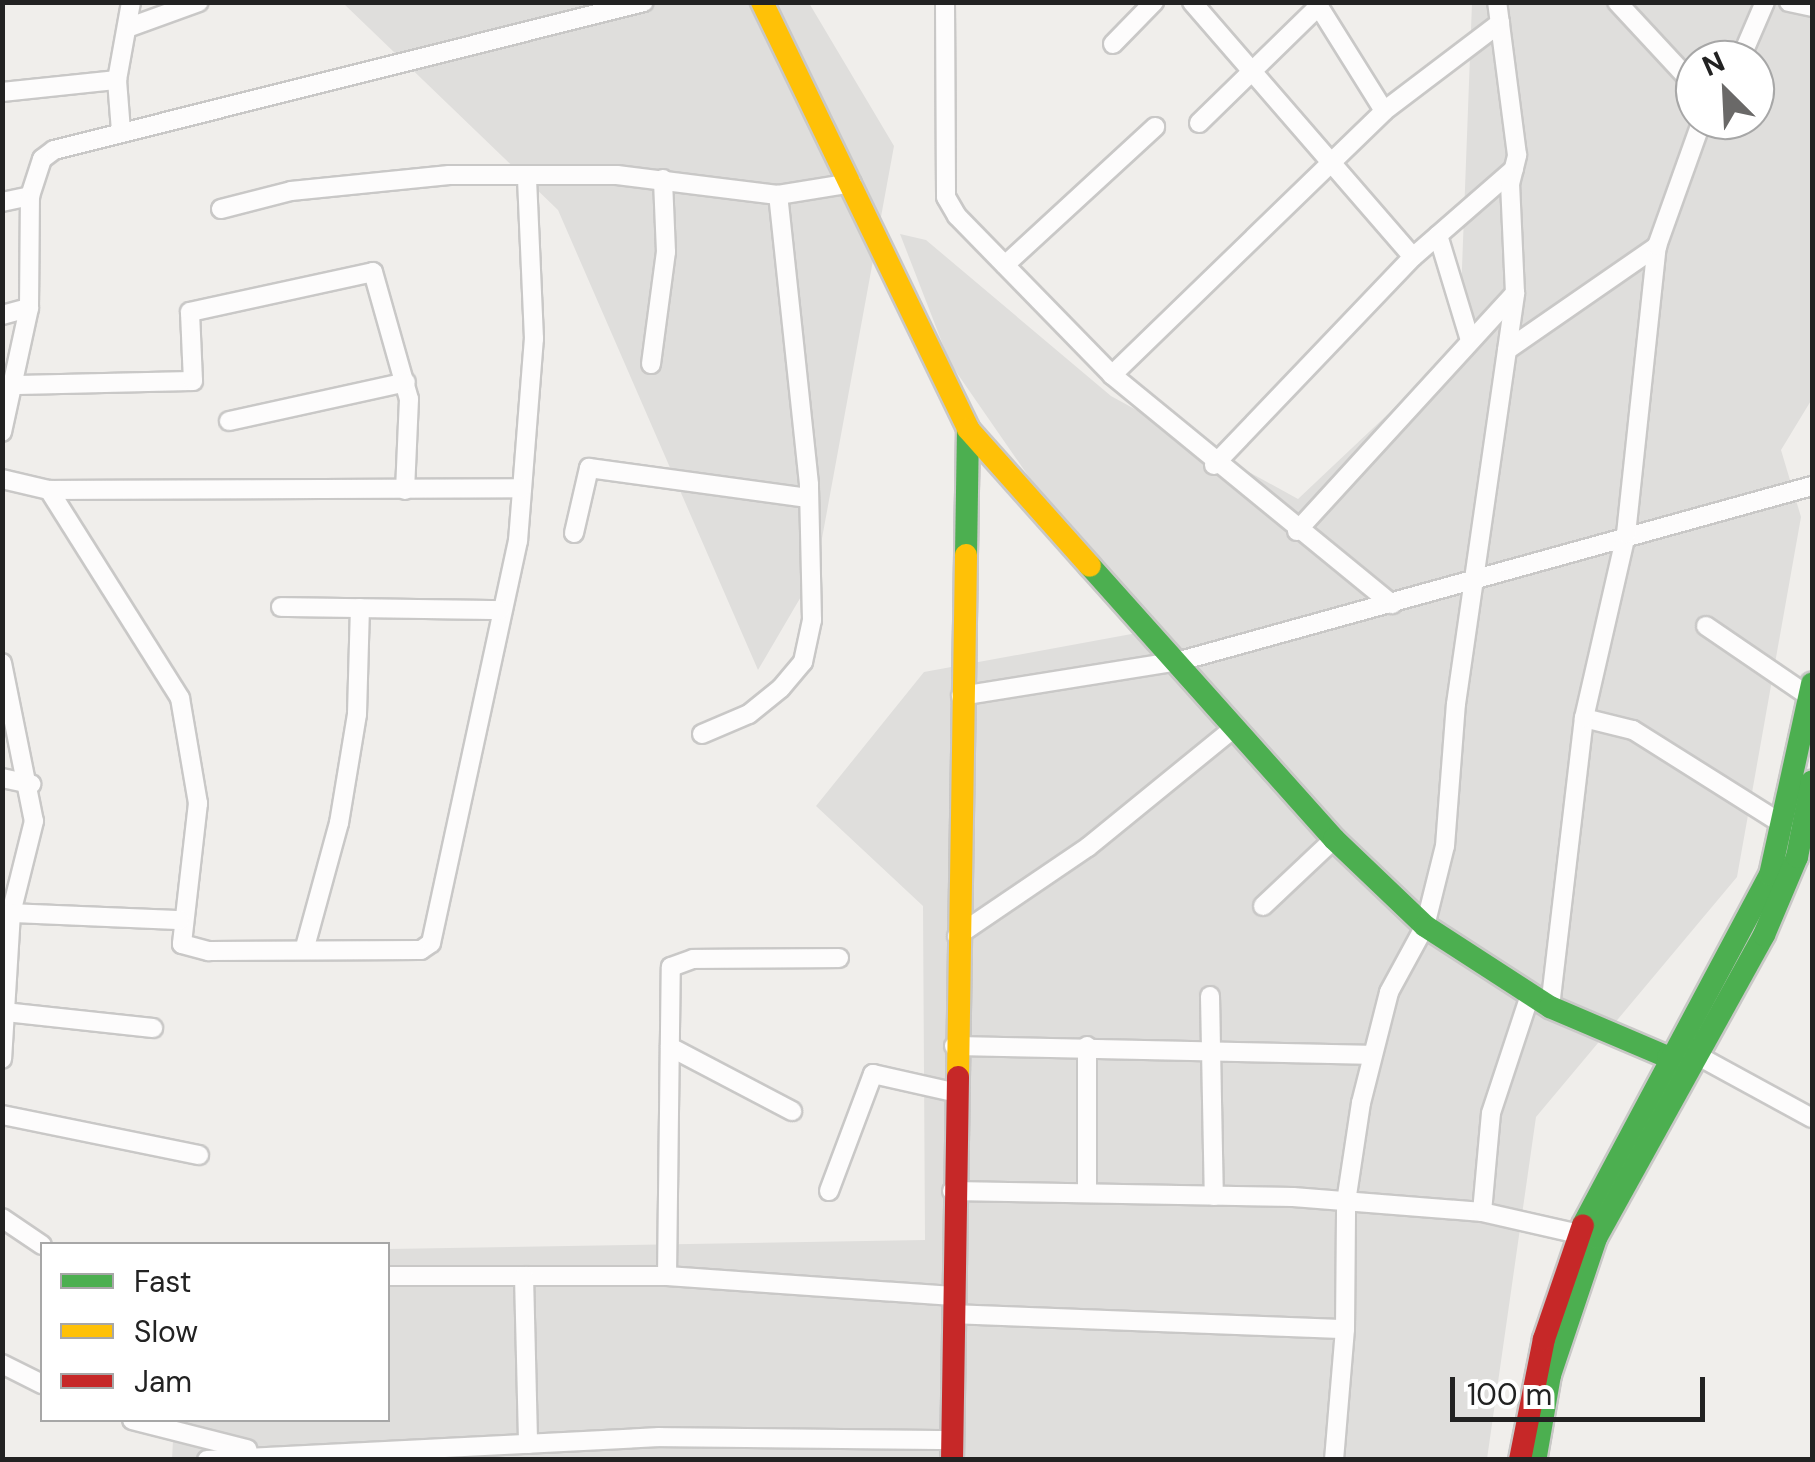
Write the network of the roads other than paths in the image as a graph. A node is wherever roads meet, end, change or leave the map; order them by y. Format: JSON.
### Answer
{"nodes":[{"id":1,"x":130,"y":2,"type":"edge"},
{"id":2,"x":199,"y":2,"type":"edge"},
{"id":3,"x":644,"y":2,"type":"edge"},
{"id":4,"x":762,"y":2,"type":"edge"},
{"id":5,"x":945,"y":2,"type":"edge"},
{"id":6,"x":1154,"y":2,"type":"edge"},
{"id":7,"x":1192,"y":2,"type":"edge"},
{"id":8,"x":1496,"y":2,"type":"edge"},
{"id":9,"x":1617,"y":2,"type":"edge"},
{"id":10,"x":1764,"y":2,"type":"edge"},
{"id":11,"x":1788,"y":2,"type":"edge"},
{"id":12,"x":1318,"y":4,"type":"edge"},
{"id":13,"x":616,"y":5,"type":"edge"},
{"id":14,"x":1812,"y":7,"type":"edge"},
{"id":15,"x":1500,"y":22,"type":"junction"},
{"id":16,"x":130,"y":27,"type":"junction"},
{"id":17,"x":1748,"y":40,"type":"edge"},
{"id":18,"x":1114,"y":44,"type":"dead end"},
{"id":19,"x":1675,"y":64,"type":"edge"},
{"id":20,"x":1252,"y":73,"type":"junction"},
{"id":21,"x":117,"y":80,"type":"junction"},
{"id":22,"x":2,"y":92,"type":"edge"},
{"id":23,"x":1384,"y":112,"type":"junction"},
{"id":24,"x":1199,"y":122,"type":"dead end"},
{"id":25,"x":1155,"y":127,"type":"dead end"},
{"id":26,"x":120,"y":131,"type":"junction"},
{"id":27,"x":1695,"y":140,"type":"edge"},
{"id":28,"x":1330,"y":163,"type":"junction"},
{"id":29,"x":1514,"y":169,"type":"junction"},
{"id":30,"x":527,"y":176,"type":"junction"},
{"id":31,"x":663,"y":180,"type":"junction"},
{"id":32,"x":852,"y":183,"type":"junction"},
{"id":33,"x":778,"y":195,"type":"junction"},
{"id":34,"x":30,"y":196,"type":"junction"},
{"id":35,"x":2,"y":202,"type":"edge"},
{"id":36,"x":221,"y":209,"type":"dead end"},
{"id":37,"x":1438,"y":234,"type":"junction"},
{"id":38,"x":1658,"y":246,"type":"junction"},
{"id":39,"x":1414,"y":258,"type":"junction"},
{"id":40,"x":1005,"y":265,"type":"junction"},
{"id":41,"x":1515,"y":293,"type":"junction"},
{"id":42,"x":29,"y":308,"type":"junction"},
{"id":43,"x":2,"y":315,"type":"edge"},
{"id":44,"x":1470,"y":340,"type":"junction"},
{"id":45,"x":1506,"y":350,"type":"junction"},
{"id":46,"x":651,"y":364,"type":"dead end"},
{"id":47,"x":1112,"y":375,"type":"junction"},
{"id":48,"x":406,"y":382,"type":"junction"},
{"id":49,"x":16,"y":385,"type":"junction"},
{"id":50,"x":229,"y":421,"type":"dead end"},
{"id":51,"x":968,"y":429,"type":"junction"},
{"id":52,"x":2,"y":432,"type":"edge"},
{"id":53,"x":1214,"y":464,"type":"junction"},
{"id":54,"x":2,"y":479,"type":"edge"},
{"id":55,"x":1812,"y":486,"type":"edge"},
{"id":56,"x":522,"y":488,"type":"junction"},
{"id":57,"x":48,"y":490,"type":"junction"},
{"id":58,"x":405,"y":490,"type":"junction"},
{"id":59,"x":808,"y":498,"type":"junction"},
{"id":60,"x":1297,"y":531,"type":"junction"},
{"id":61,"x":574,"y":533,"type":"dead end"},
{"id":62,"x":1626,"y":534,"type":"junction"},
{"id":63,"x":1480,"y":573,"type":"junction"},
{"id":64,"x":1392,"y":604,"type":"junction"},
{"id":65,"x":281,"y":607,"type":"dead end"},
{"id":66,"x":360,"y":608,"type":"junction"},
{"id":67,"x":500,"y":610,"type":"junction"},
{"id":68,"x":1706,"y":626,"type":"dead end"},
{"id":69,"x":1180,"y":661,"type":"junction"},
{"id":70,"x":2,"y":663,"type":"edge"},
{"id":71,"x":1811,"y":691,"type":"edge"},
{"id":72,"x":962,"y":696,"type":"junction"},
{"id":73,"x":7,"y":703,"type":"edge"},
{"id":74,"x":1584,"y":718,"type":"junction"},
{"id":75,"x":1236,"y":727,"type":"junction"},
{"id":76,"x":702,"y":734,"type":"dead end"},
{"id":77,"x":2,"y":778,"type":"edge"},
{"id":78,"x":1812,"y":782,"type":"edge"},
{"id":79,"x":31,"y":784,"type":"junction"},
{"id":80,"x":1784,"y":826,"type":"junction"},
{"id":81,"x":1334,"y":839,"type":"junction"},
{"id":82,"x":1263,"y":906,"type":"dead end"},
{"id":83,"x":11,"y":913,"type":"junction"},
{"id":84,"x":180,"y":920,"type":"junction"},
{"id":85,"x":1425,"y":926,"type":"junction"},
{"id":86,"x":957,"y":936,"type":"junction"},
{"id":87,"x":305,"y":947,"type":"junction"},
{"id":88,"x":839,"y":958,"type":"dead end"},
{"id":89,"x":1210,"y":996,"type":"dead end"},
{"id":90,"x":1540,"y":1001,"type":"junction"},
{"id":91,"x":5,"y":1012,"type":"junction"},
{"id":92,"x":153,"y":1028,"type":"dead end"},
{"id":93,"x":954,"y":1046,"type":"junction"},
{"id":94,"x":1087,"y":1046,"type":"junction"},
{"id":95,"x":670,"y":1047,"type":"junction"},
{"id":96,"x":1212,"y":1048,"type":"junction"},
{"id":97,"x":1370,"y":1054,"type":"junction"},
{"id":98,"x":1681,"y":1057,"type":"junction"},
{"id":99,"x":2,"y":1058,"type":"edge"},
{"id":100,"x":954,"y":1092,"type":"junction"},
{"id":101,"x":792,"y":1111,"type":"dead end"},
{"id":102,"x":2,"y":1115,"type":"edge"},
{"id":103,"x":1812,"y":1118,"type":"edge"},
{"id":104,"x":199,"y":1155,"type":"dead end"},
{"id":105,"x":952,"y":1191,"type":"junction"},
{"id":106,"x":1087,"y":1191,"type":"junction"},
{"id":107,"x":829,"y":1192,"type":"dead end"},
{"id":108,"x":1214,"y":1196,"type":"junction"},
{"id":109,"x":1346,"y":1202,"type":"junction"},
{"id":110,"x":1482,"y":1212,"type":"junction"},
{"id":111,"x":4,"y":1226,"type":"edge"},
{"id":112,"x":1587,"y":1235,"type":"junction"},
{"id":113,"x":40,"y":1244,"type":"edge"},
{"id":114,"x":390,"y":1276,"type":"edge"},
{"id":115,"x":524,"y":1276,"type":"junction"},
{"id":116,"x":668,"y":1276,"type":"junction"},
{"id":117,"x":953,"y":1305,"type":"junction"},
{"id":118,"x":1345,"y":1329,"type":"junction"},
{"id":119,"x":2,"y":1364,"type":"edge"},
{"id":120,"x":40,"y":1383,"type":"edge"},
{"id":121,"x":140,"y":1422,"type":"edge"},
{"id":122,"x":528,"y":1444,"type":"junction"},
{"id":123,"x":953,"y":1450,"type":"edge"},
{"id":124,"x":258,"y":1452,"type":"junction"},
{"id":125,"x":384,"y":1454,"type":"edge"},
{"id":126,"x":206,"y":1460,"type":"edge"},
{"id":127,"x":1334,"y":1460,"type":"edge"},
{"id":128,"x":1520,"y":1460,"type":"edge"},
{"id":129,"x":1535,"y":1460,"type":"edge"}],
"edges":[{"from":1,"to":16,"type":"street"},
{"from":2,"to":16,"type":"street"},
{"from":3,"to":13,"type":"street"},
{"from":4,"to":32,"type":"street"},
{"from":5,"to":40,"type":"street"},
{"from":6,"to":18,"type":"street"},
{"from":7,"to":20,"type":"street"},
{"from":8,"to":15,"type":"street"},
{"from":9,"to":19,"type":"street"},
{"from":10,"to":17,"type":"street"},
{"from":11,"to":14,"type":"street"},
{"from":12,"to":20,"type":"street"},
{"from":12,"to":23,"type":"street"},
{"from":13,"to":26,"type":"street"},
{"from":15,"to":23,"type":"street"},
{"from":15,"to":29,"type":"street"},
{"from":16,"to":21,"type":"street"},
{"from":20,"to":24,"type":"street"},
{"from":20,"to":28,"type":"street"},
{"from":21,"to":22,"type":"street"},
{"from":21,"to":26,"type":"street"},
{"from":23,"to":28,"type":"street"},
{"from":25,"to":40,"type":"street"},
{"from":26,"to":34,"type":"street"},
{"from":27,"to":38,"type":"street"},
{"from":28,"to":39,"type":"street"},
{"from":28,"to":47,"type":"street"},
{"from":29,"to":37,"type":"street"},
{"from":29,"to":41,"type":"street"},
{"from":30,"to":31,"type":"street"},
{"from":30,"to":36,"type":"street"},
{"from":30,"to":56,"type":"street"},
{"from":31,"to":33,"type":"street"},
{"from":31,"to":46,"type":"street"},
{"from":32,"to":33,"type":"street"},
{"from":32,"to":51,"type":"street"},
{"from":33,"to":59,"type":"street"},
{"from":34,"to":35,"type":"street"},
{"from":34,"to":42,"type":"street"},
{"from":37,"to":39,"type":"street"},
{"from":37,"to":44,"type":"street"},
{"from":38,"to":45,"type":"street"},
{"from":38,"to":62,"type":"street"},
{"from":39,"to":53,"type":"street"},
{"from":40,"to":47,"type":"street"},
{"from":41,"to":44,"type":"street"},
{"from":41,"to":45,"type":"street"},
{"from":42,"to":43,"type":"street"},
{"from":42,"to":49,"type":"street"},
{"from":44,"to":60,"type":"street"},
{"from":45,"to":63,"type":"street"},
{"from":47,"to":53,"type":"street"},
{"from":48,"to":49,"type":"street"},
{"from":48,"to":50,"type":"street"},
{"from":48,"to":58,"type":"street"},
{"from":49,"to":52,"type":"street"},
{"from":51,"to":69,"type":"street"},
{"from":51,"to":72,"type":"street"},
{"from":53,"to":60,"type":"street"},
{"from":54,"to":57,"type":"street"},
{"from":55,"to":62,"type":"street"},
{"from":56,"to":58,"type":"street"},
{"from":56,"to":67,"type":"street"},
{"from":57,"to":58,"type":"street"},
{"from":57,"to":84,"type":"street"},
{"from":59,"to":61,"type":"street"},
{"from":59,"to":76,"type":"street"},
{"from":60,"to":64,"type":"street"},
{"from":62,"to":63,"type":"street"},
{"from":62,"to":74,"type":"street"},
{"from":63,"to":64,"type":"street"},
{"from":63,"to":85,"type":"street"},
{"from":64,"to":69,"type":"street"},
{"from":65,"to":66,"type":"street"},
{"from":66,"to":67,"type":"street"},
{"from":66,"to":87,"type":"street"},
{"from":67,"to":87,"type":"street"},
{"from":68,"to":71,"type":"street"},
{"from":69,"to":72,"type":"street"},
{"from":69,"to":75,"type":"street"},
{"from":70,"to":73,"type":"street"},
{"from":71,"to":80,"type":"street"},
{"from":72,"to":86,"type":"street"},
{"from":73,"to":79,"type":"street"},
{"from":74,"to":80,"type":"street"},
{"from":74,"to":90,"type":"street"},
{"from":75,"to":81,"type":"street"},
{"from":75,"to":86,"type":"street"},
{"from":77,"to":79,"type":"street"},
{"from":78,"to":98,"type":"street"},
{"from":79,"to":83,"type":"street"},
{"from":80,"to":98,"type":"street"},
{"from":81,"to":82,"type":"street"},
{"from":81,"to":85,"type":"street"},
{"from":83,"to":84,"type":"street"},
{"from":83,"to":91,"type":"street"},
{"from":84,"to":87,"type":"street"},
{"from":85,"to":90,"type":"street"},
{"from":85,"to":97,"type":"street"},
{"from":86,"to":93,"type":"street"},
{"from":88,"to":95,"type":"street"},
{"from":89,"to":96,"type":"street"},
{"from":90,"to":98,"type":"street"},
{"from":90,"to":110,"type":"street"},
{"from":91,"to":92,"type":"street"},
{"from":91,"to":99,"type":"street"},
{"from":93,"to":94,"type":"street"},
{"from":93,"to":100,"type":"street"},
{"from":94,"to":96,"type":"street"},
{"from":94,"to":106,"type":"street"},
{"from":95,"to":101,"type":"street"},
{"from":95,"to":116,"type":"street"},
{"from":96,"to":97,"type":"street"},
{"from":96,"to":108,"type":"street"},
{"from":97,"to":109,"type":"street"},
{"from":98,"to":103,"type":"street"},
{"from":98,"to":112,"type":"street"},
{"from":100,"to":105,"type":"street"},
{"from":100,"to":107,"type":"street"},
{"from":102,"to":104,"type":"street"},
{"from":105,"to":106,"type":"street"},
{"from":105,"to":117,"type":"street"},
{"from":106,"to":108,"type":"street"},
{"from":108,"to":109,"type":"street"},
{"from":109,"to":110,"type":"street"},
{"from":109,"to":118,"type":"street"},
{"from":110,"to":112,"type":"street"},
{"from":111,"to":113,"type":"street"},
{"from":112,"to":128,"type":"street"},
{"from":112,"to":129,"type":"street"},
{"from":114,"to":115,"type":"street"},
{"from":115,"to":116,"type":"street"},
{"from":115,"to":122,"type":"street"},
{"from":116,"to":117,"type":"street"},
{"from":117,"to":118,"type":"street"},
{"from":117,"to":123,"type":"street"},
{"from":118,"to":127,"type":"street"},
{"from":119,"to":120,"type":"street"},
{"from":121,"to":124,"type":"street"},
{"from":122,"to":123,"type":"street"},
{"from":122,"to":125,"type":"street"},
{"from":124,"to":125,"type":"street"},
{"from":124,"to":126,"type":"street"}]}
